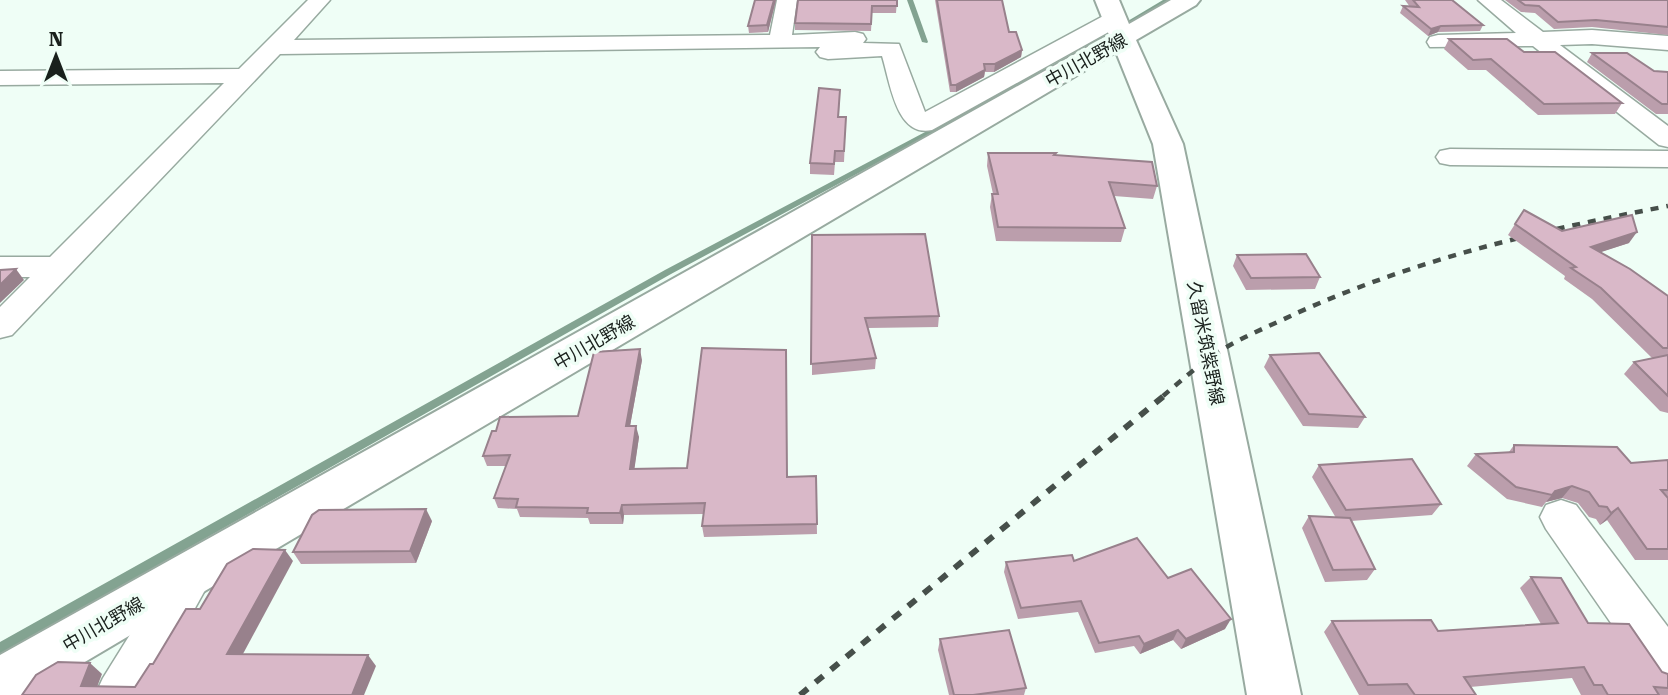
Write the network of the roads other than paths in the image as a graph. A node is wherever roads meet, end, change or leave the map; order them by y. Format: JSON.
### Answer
{"nodes":[{"id":1,"x":320,"y":0,"type":"edge"},
{"id":2,"x":787,"y":0,"type":"edge"},
{"id":3,"x":1188,"y":0,"type":"edge"},
{"id":4,"x":1488,"y":0,"type":"edge"},
{"id":5,"x":1116,"y":20,"type":"edge"},
{"id":6,"x":1537,"y":38,"type":"junction"},
{"id":7,"x":855,"y":39,"type":"dead end"},
{"id":8,"x":734,"y":42,"type":"junction"},
{"id":9,"x":780,"y":42,"type":"junction"},
{"id":10,"x":1438,"y":42,"type":"dead end"},
{"id":11,"x":1668,"y":43,"type":"edge"},
{"id":12,"x":276,"y":47,"type":"junction"},
{"id":13,"x":247,"y":76,"type":"junction"},
{"id":14,"x":0,"y":78,"type":"edge"},
{"id":15,"x":1668,"y":139,"type":"edge"},
{"id":16,"x":1450,"y":157,"type":"dead end"},
{"id":17,"x":1668,"y":159,"type":"edge"},
{"id":18,"x":0,"y":267,"type":"edge"},
{"id":19,"x":60,"y":267,"type":"junction"},
{"id":20,"x":0,"y":327,"type":"edge"},
{"id":21,"x":1561,"y":517,"type":"dead end"},
{"id":22,"x":193,"y":572,"type":"junction"},
{"id":23,"x":1668,"y":665,"type":"edge"},
{"id":24,"x":0,"y":683,"type":"edge"},
{"id":25,"x":120,"y":695,"type":"edge"},
{"id":26,"x":1273,"y":695,"type":"edge"}],
"edges":[{"from":1,"to":12,"type":"street"},
{"from":2,"to":9,"type":"street"},
{"from":3,"to":5,"type":"main road","name":"中川北野線"},
{"from":4,"to":6,"type":"street"},
{"from":5,"to":8,"type":"street"},
{"from":5,"to":22,"type":"main road","name":"中川北野線"},
{"from":5,"to":26,"type":"main road","name":"久留米筑紫野線"},
{"from":6,"to":10,"type":"street"},
{"from":6,"to":11,"type":"street"},
{"from":6,"to":15,"type":"street"},
{"from":7,"to":9,"type":"street"},
{"from":8,"to":9,"type":"street"},
{"from":8,"to":12,"type":"street"},
{"from":12,"to":13,"type":"street"},
{"from":13,"to":14,"type":"street"},
{"from":13,"to":19,"type":"street"},
{"from":16,"to":17,"type":"street"},
{"from":18,"to":19,"type":"street"},
{"from":19,"to":20,"type":"street"},
{"from":21,"to":23,"type":"street"},
{"from":22,"to":24,"type":"main road","name":"中川北野線"},
{"from":22,"to":25,"type":"street"}]}
